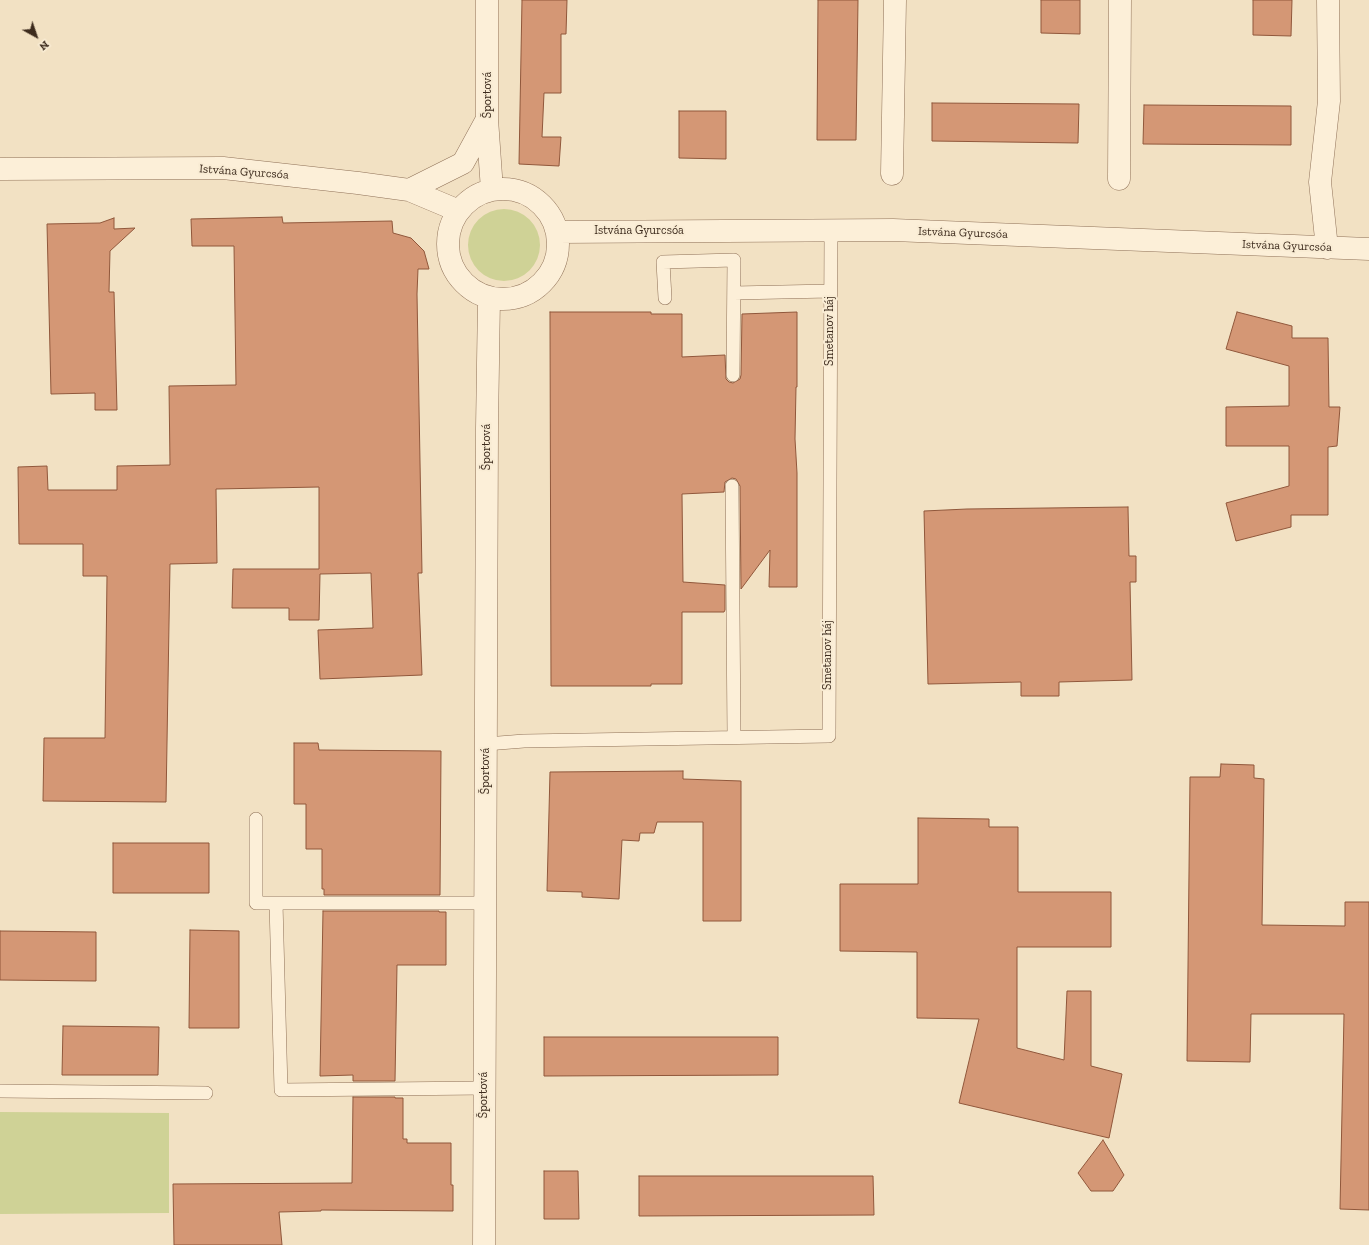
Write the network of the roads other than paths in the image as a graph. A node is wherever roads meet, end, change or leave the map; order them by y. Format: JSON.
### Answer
{"nodes":[{"id":1,"x":487,"y":0,"type":"edge"},
{"id":2,"x":895,"y":0,"type":"edge"},
{"id":3,"x":1120,"y":0,"type":"edge"},
{"id":4,"x":1328,"y":0,"type":"edge"},
{"id":5,"x":487,"y":119,"type":"junction"},
{"id":6,"x":0,"y":170,"type":"edge"},
{"id":7,"x":892,"y":174,"type":"dead end"},
{"id":8,"x":1119,"y":179,"type":"dead end"},
{"id":9,"x":409,"y":190,"type":"junction"},
{"id":10,"x":492,"y":190,"type":"junction"},
{"id":11,"x":459,"y":211,"type":"junction"},
{"id":12,"x":831,"y":230,"type":"junction"},
{"id":13,"x":557,"y":232,"type":"junction"},
{"id":14,"x":1327,"y":248,"type":"junction"},
{"id":15,"x":1369,"y":250,"type":"edge"},
{"id":16,"x":830,"y":291,"type":"junction"},
{"id":17,"x":734,"y":293,"type":"junction"},
{"id":18,"x":489,"y":298,"type":"junction"},
{"id":19,"x":665,"y":298,"type":"dead end"},
{"id":20,"x":733,"y":375,"type":"dead end"},
{"id":21,"x":732,"y":486,"type":"dead end"},
{"id":22,"x":734,"y":737,"type":"junction"},
{"id":23,"x":486,"y":744,"type":"junction"},
{"id":24,"x":256,"y":818,"type":"dead end"},
{"id":25,"x":276,"y":903,"type":"junction"},
{"id":26,"x":485,"y":903,"type":"junction"},
{"id":27,"x":484,"y":1088,"type":"junction"},
{"id":28,"x":0,"y":1091,"type":"edge"},
{"id":29,"x":206,"y":1093,"type":"dead end"},
{"id":30,"x":484,"y":1245,"type":"edge"}],
"edges":[{"from":1,"to":5,"type":"street","name":"Športová"},
{"from":2,"to":7,"type":"street"},
{"from":3,"to":8,"type":"street"},
{"from":4,"to":14,"type":"street"},
{"from":5,"to":9,"type":"street"},
{"from":5,"to":10,"type":"street","name":"Športová"},
{"from":6,"to":9,"type":"street","name":"Istvána Gyurcsóa"},
{"from":9,"to":11,"type":"street","name":"Istvána Gyurcsóa"},
{"from":10,"to":11,"type":"street"},
{"from":10,"to":13,"type":"street"},
{"from":11,"to":18,"type":"street"},
{"from":12,"to":13,"type":"street","name":"Istvána Gyurcsóa"},
{"from":12,"to":14,"type":"street","name":"Istvána Gyurcsóa"},
{"from":12,"to":16,"type":"lane","name":"Smetanov háj"},
{"from":13,"to":18,"type":"street"},
{"from":14,"to":15,"type":"street","name":"Istvána Gyurcsóa"},
{"from":16,"to":17,"type":"lane"},
{"from":16,"to":22,"type":"lane","name":"Smetanov háj"},
{"from":17,"to":19,"type":"lane"},
{"from":17,"to":20,"type":"lane"},
{"from":18,"to":23,"type":"street","name":"Športová"},
{"from":21,"to":22,"type":"lane"},
{"from":22,"to":23,"type":"lane","name":"Smetanov háj"},
{"from":23,"to":26,"type":"street","name":"Športová"},
{"from":24,"to":25,"type":"lane"},
{"from":25,"to":26,"type":"lane"},
{"from":25,"to":27,"type":"lane"},
{"from":26,"to":27,"type":"street","name":"Športová"},
{"from":27,"to":30,"type":"street","name":"Športová"},
{"from":28,"to":29,"type":"lane"}]}
